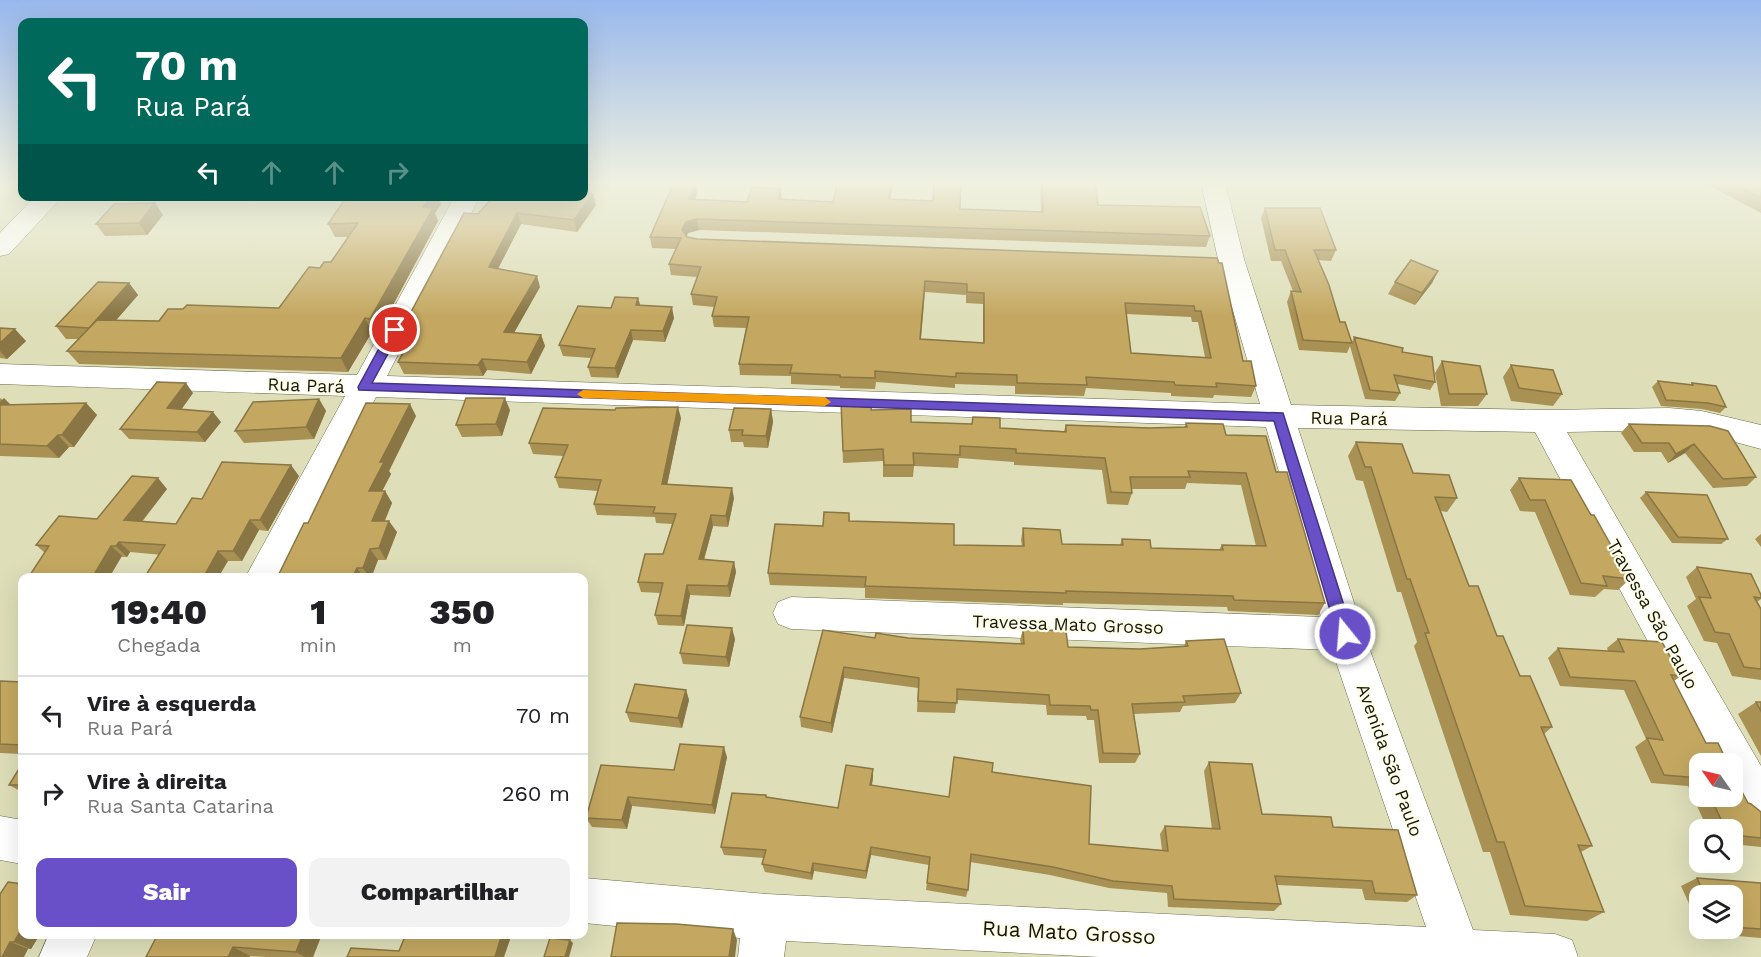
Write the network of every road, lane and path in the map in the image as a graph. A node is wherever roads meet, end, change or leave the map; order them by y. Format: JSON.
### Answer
{"nodes":[{"id":1,"x":21,"y":227,"type":"edge"},
{"id":2,"x":451,"y":227,"type":"edge"},
{"id":3,"x":1217,"y":227,"type":"edge"},
{"id":4,"x":0,"y":248,"type":"edge"},
{"id":5,"x":0,"y":374,"type":"edge"},
{"id":6,"x":364,"y":387,"type":"junction"},
{"id":7,"x":1279,"y":416,"type":"junction"},
{"id":8,"x":1545,"y":421,"type":"junction"},
{"id":9,"x":1761,"y":437,"type":"edge"},
{"id":10,"x":266,"y":573,"type":"edge"},
{"id":11,"x":791,"y":613,"type":"dead end"},
{"id":12,"x":1345,"y":634,"type":"junction"},
{"id":13,"x":1761,"y":807,"type":"edge"},
{"id":14,"x":0,"y":838,"type":"edge"},
{"id":15,"x":18,"y":841,"type":"edge"},
{"id":16,"x":588,"y":902,"type":"edge"},
{"id":17,"x":763,"y":937,"type":"edge"},
{"id":18,"x":71,"y":939,"type":"edge"},
{"id":19,"x":1459,"y":954,"type":"edge"},
{"id":20,"x":62,"y":957,"type":"edge"},
{"id":21,"x":1555,"y":957,"type":"edge"}],
"edges":[{"from":1,"to":4,"type":"street"},
{"from":2,"to":6,"type":"street"},
{"from":3,"to":7,"type":"street","name":"Avenida São Paulo"},
{"from":5,"to":6,"type":"street","name":"Rua Pará"},
{"from":6,"to":7,"type":"street","name":"Rua Pará"},
{"from":6,"to":10,"type":"street"},
{"from":7,"to":8,"type":"street","name":"Rua Pará"},
{"from":7,"to":12,"type":"street","name":"Avenida São Paulo"},
{"from":8,"to":9,"type":"street","name":"Rua Pará"},
{"from":8,"to":13,"type":"street","name":"Travessa São Paulo"},
{"from":11,"to":12,"type":"street","name":"Travessa Mato Grosso"},
{"from":12,"to":19,"type":"street","name":"Avenida São Paulo"},
{"from":14,"to":15,"type":"street"},
{"from":16,"to":17,"type":"street","name":"Rua Mato Grosso"},
{"from":17,"to":19,"type":"street","name":"Rua Mato Grosso"},
{"from":18,"to":20,"type":"street"},
{"from":19,"to":21,"type":"street","name":"Rua Mato Grosso"}]}
